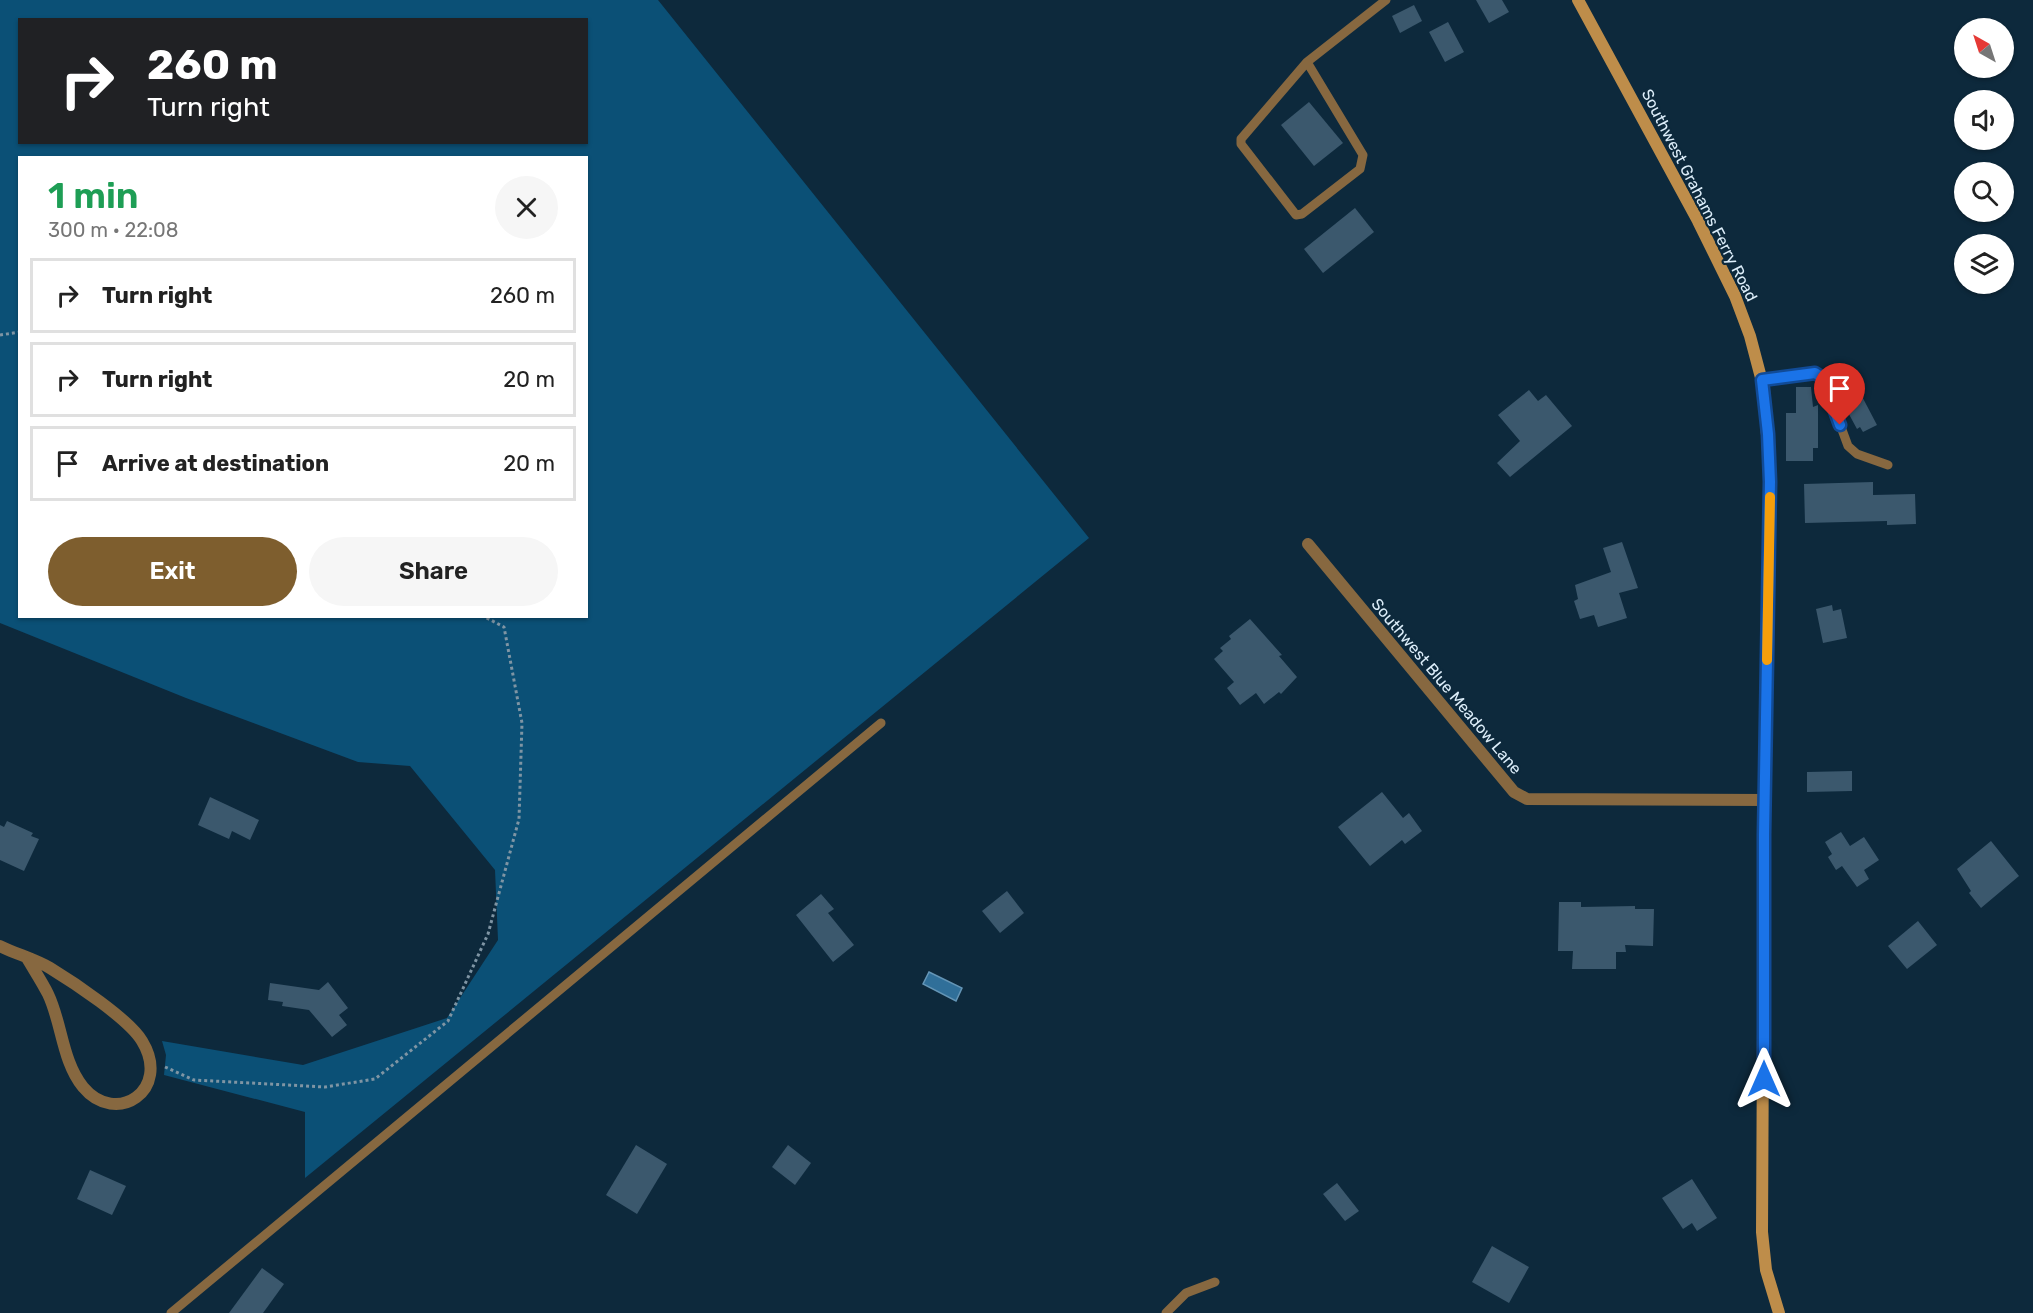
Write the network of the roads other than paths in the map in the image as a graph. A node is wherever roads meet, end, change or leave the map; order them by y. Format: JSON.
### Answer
{"nodes":[{"id":1,"x":1386,"y":0,"type":"edge"},
{"id":2,"x":1578,"y":0,"type":"edge"},
{"id":3,"x":1307,"y":62,"type":"junction"},
{"id":4,"x":1762,"y":380,"type":"junction"},
{"id":5,"x":1888,"y":465,"type":"dead end"},
{"id":6,"x":1308,"y":544,"type":"dead end"},
{"id":7,"x":880,"y":723,"type":"dead end"},
{"id":8,"x":1765,"y":800,"type":"junction"},
{"id":9,"x":0,"y":946,"type":"edge"},
{"id":10,"x":27,"y":958,"type":"junction"},
{"id":11,"x":1215,"y":1282,"type":"dead end"},
{"id":12,"x":171,"y":1313,"type":"edge"},
{"id":13,"x":1166,"y":1313,"type":"edge"},
{"id":14,"x":1779,"y":1313,"type":"edge"}],
"edges":[{"from":1,"to":3,"type":"lane"},
{"from":2,"to":4,"type":"main road","name":"Southwest Grahams Ferry Road"},
{"from":3,"to":3,"type":"lane"},
{"from":4,"to":5,"type":"lane"},
{"from":4,"to":8,"type":"main road","name":"Southwest Grahams Ferry Road"},
{"from":6,"to":8,"type":"street","name":"Southwest Blue Meadow Lane"},
{"from":7,"to":12,"type":"lane"},
{"from":8,"to":14,"type":"main road","name":"Southwest Grahams Ferry Road"},
{"from":9,"to":10,"type":"street"},
{"from":10,"to":10,"type":"street"},
{"from":11,"to":13,"type":"lane"}]}
